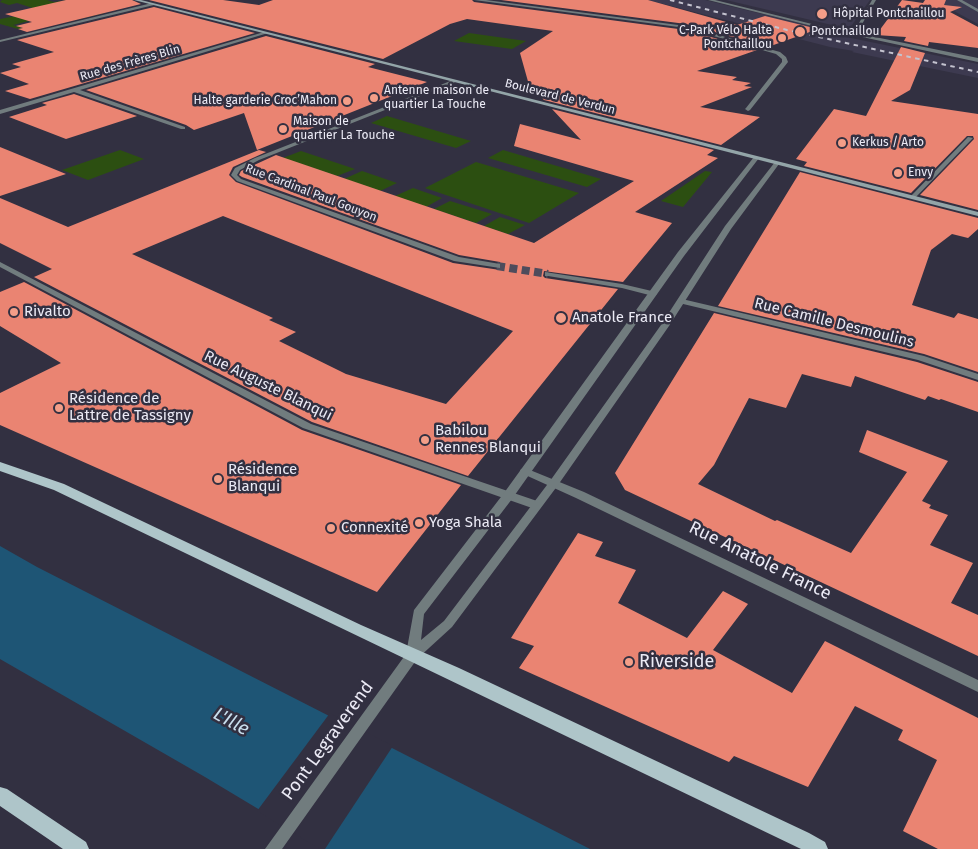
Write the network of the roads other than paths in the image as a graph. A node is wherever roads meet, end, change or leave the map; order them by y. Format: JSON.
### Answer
{"nodes":[{"id":1,"x":136,"y":0,"type":"edge"},
{"id":2,"x":476,"y":0,"type":"edge"},
{"id":3,"x":710,"y":0,"type":"edge"},
{"id":4,"x":874,"y":0,"type":"edge"},
{"id":5,"x":959,"y":0,"type":"edge"},
{"id":6,"x":152,"y":4,"type":"junction"},
{"id":7,"x":978,"y":11,"type":"edge"},
{"id":8,"x":856,"y":31,"type":"dead end"},
{"id":9,"x":266,"y":34,"type":"junction"},
{"id":10,"x":0,"y":41,"type":"edge"},
{"id":11,"x":978,"y":60,"type":"edge"},
{"id":12,"x":455,"y":81,"type":"junction"},
{"id":13,"x":75,"y":90,"type":"junction"},
{"id":14,"x":748,"y":109,"type":"dead end"},
{"id":15,"x":0,"y":112,"type":"edge"},
{"id":16,"x":183,"y":128,"type":"dead end"},
{"id":17,"x":970,"y":138,"type":"dead end"},
{"id":18,"x":756,"y":158,"type":"junction"},
{"id":19,"x":777,"y":163,"type":"junction"},
{"id":20,"x":913,"y":197,"type":"junction"},
{"id":21,"x":978,"y":214,"type":"edge"},
{"id":22,"x":0,"y":264,"type":"edge"},
{"id":23,"x":497,"y":266,"type":"tunnel mouth"},
{"id":24,"x":548,"y":274,"type":"tunnel mouth"},
{"id":25,"x":653,"y":294,"type":"junction"},
{"id":26,"x":682,"y":301,"type":"junction"},
{"id":27,"x":978,"y":378,"type":"edge"},
{"id":28,"x":0,"y":466,"type":"edge"},
{"id":29,"x":525,"y":471,"type":"junction"},
{"id":30,"x":554,"y":483,"type":"junction"},
{"id":31,"x":508,"y":496,"type":"junction"},
{"id":32,"x":536,"y":506,"type":"junction"},
{"id":33,"x":412,"y":654,"type":"junction"},
{"id":34,"x":978,"y":686,"type":"edge"},
{"id":35,"x":0,"y":795,"type":"edge"},
{"id":36,"x":79,"y":849,"type":"edge"},
{"id":37,"x":273,"y":849,"type":"edge"},
{"id":38,"x":818,"y":849,"type":"edge"}],
"edges":[{"from":1,"to":6,"type":"main road","name":"Boulevard de Verdun"},
{"from":2,"to":14,"type":"street"},
{"from":3,"to":11,"type":"street"},
{"from":4,"to":8,"type":"street"},
{"from":5,"to":7,"type":"street"},
{"from":6,"to":9,"type":"main road","name":"Boulevard de Verdun"},
{"from":6,"to":10,"type":"street"},
{"from":9,"to":12,"type":"main road","name":"Boulevard de Verdun"},
{"from":9,"to":13,"type":"street","name":"Rue des Frères Blin"},
{"from":12,"to":18,"type":"main road","name":"Boulevard de Verdun"},
{"from":12,"to":23,"type":"street","name":"Rue Cardinal Paul Gouyon"},
{"from":13,"to":15,"type":"street","name":"Rue des Frères Blin"},
{"from":13,"to":16,"type":"street"},
{"from":17,"to":20,"type":"street"},
{"from":18,"to":19,"type":"main road","name":"Boulevard de Verdun"},
{"from":18,"to":25,"type":"street"},
{"from":19,"to":20,"type":"main road","name":"Boulevard de Verdun"},
{"from":19,"to":26,"type":"street"},
{"from":20,"to":21,"type":"main road","name":"Boulevard de Verdun"},
{"from":22,"to":31,"type":"street","name":"Rue Auguste Blanqui"},
{"from":24,"to":25,"type":"street"},
{"from":25,"to":29,"type":"street"},
{"from":26,"to":27,"type":"street","name":"Rue Camille Desmoulins"},
{"from":26,"to":30,"type":"street"},
{"from":28,"to":33,"type":"main road"},
{"from":29,"to":30,"type":"street","name":"Rue Anatole France"},
{"from":29,"to":31,"type":"street"},
{"from":30,"to":32,"type":"street"},
{"from":30,"to":34,"type":"street","name":"Rue Anatole France"},
{"from":31,"to":32,"type":"street","name":"Rue Auguste Blanqui"},
{"from":31,"to":33,"type":"street"},
{"from":32,"to":33,"type":"street"},
{"from":33,"to":37,"type":"street","name":"Pont Legraverend"},
{"from":33,"to":38,"type":"main road"},
{"from":35,"to":36,"type":"main road"}]}
